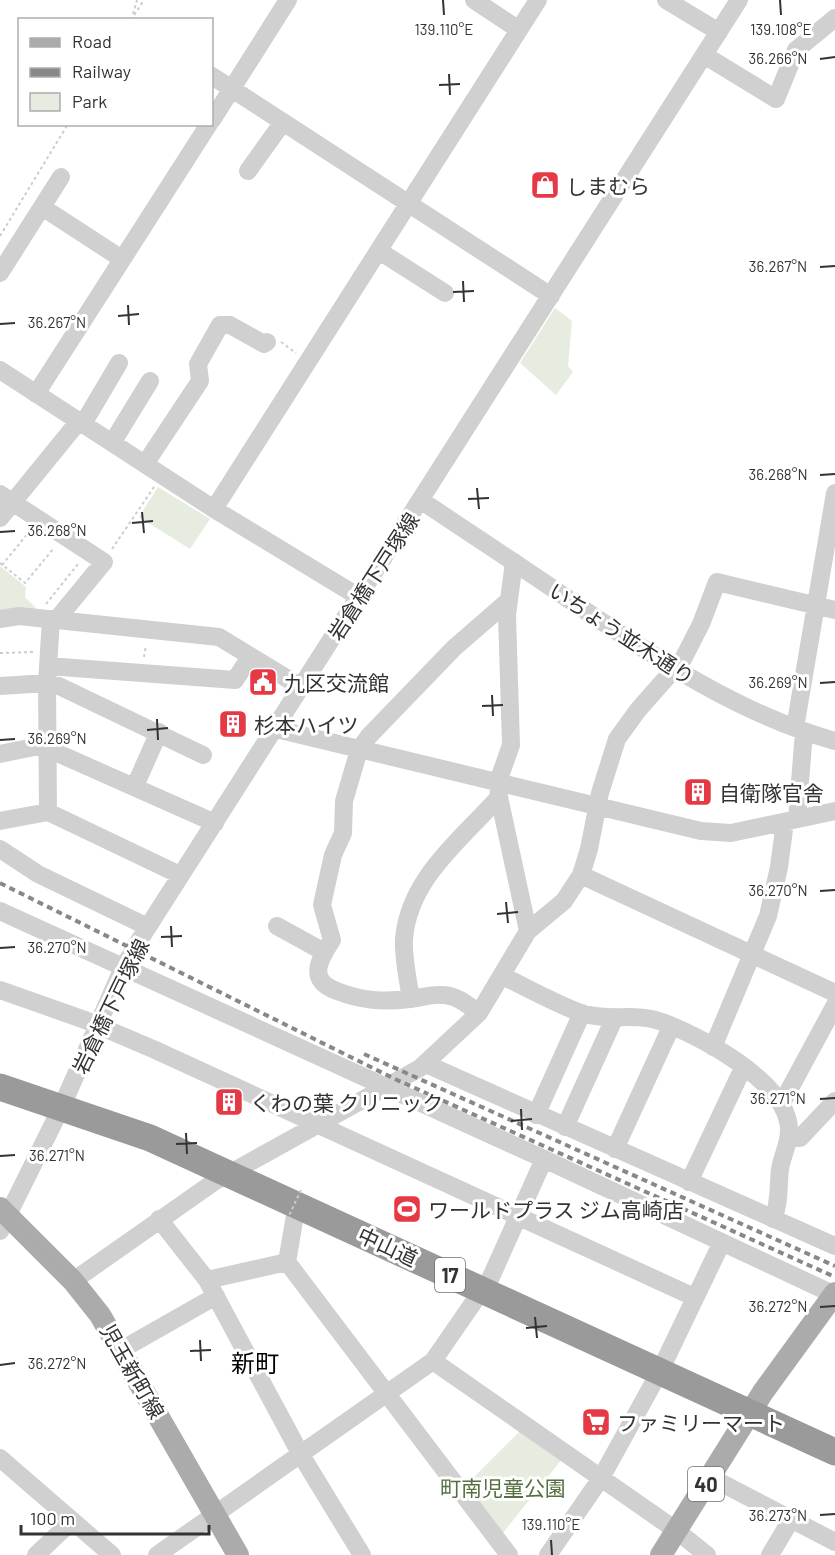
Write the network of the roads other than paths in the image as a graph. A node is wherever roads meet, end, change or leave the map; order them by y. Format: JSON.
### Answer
{"nodes":[{"id":1,"x":288,"y":0,"type":"edge"},
{"id":2,"x":474,"y":0,"type":"edge"},
{"id":3,"x":538,"y":0,"type":"edge"},
{"id":4,"x":666,"y":0,"type":"edge"},
{"id":5,"x":739,"y":0,"type":"edge"},
{"id":6,"x":835,"y":18,"type":"edge"},
{"id":7,"x":519,"y":30,"type":"junction"},
{"id":8,"x":719,"y":32,"type":"junction"},
{"id":9,"x":704,"y":55,"type":"junction"},
{"id":10,"x":213,"y":77,"type":"edge"},
{"id":11,"x":232,"y":88,"type":"junction"},
{"id":12,"x":213,"y":118,"type":"edge"},
{"id":13,"x":284,"y":122,"type":"junction"},
{"id":14,"x":208,"y":126,"type":"edge"},
{"id":15,"x":248,"y":171,"type":"dead end"},
{"id":16,"x":61,"y":177,"type":"dead end"},
{"id":17,"x":409,"y":203,"type":"junction"},
{"id":18,"x":42,"y":207,"type":"junction"},
{"id":19,"x":379,"y":251,"type":"junction"},
{"id":20,"x":122,"y":259,"type":"junction"},
{"id":21,"x":0,"y":273,"type":"edge"},
{"id":22,"x":445,"y":293,"type":"dead end"},
{"id":23,"x":551,"y":296,"type":"junction"},
{"id":24,"x":267,"y":342,"type":"road end"},
{"id":25,"x":119,"y":363,"type":"dead end"},
{"id":26,"x":2,"y":375,"type":"edge"},
{"id":27,"x":150,"y":381,"type":"dead end"},
{"id":28,"x":36,"y":394,"type":"junction"},
{"id":29,"x":81,"y":423,"type":"junction"},
{"id":30,"x":112,"y":443,"type":"junction"},
{"id":31,"x":145,"y":464,"type":"junction"},
{"id":32,"x":835,"y":493,"type":"edge"},
{"id":33,"x":7,"y":498,"type":"edge"},
{"id":34,"x":422,"y":501,"type":"junction"},
{"id":35,"x":214,"y":509,"type":"junction"},
{"id":36,"x":0,"y":518,"type":"edge"},
{"id":37,"x":514,"y":562,"type":"junction"},
{"id":38,"x":359,"y":597,"type":"junction"},
{"id":39,"x":508,"y":601,"type":"junction"},
{"id":40,"x":816,"y":604,"type":"junction"},
{"id":41,"x":835,"y":610,"type":"edge"},
{"id":42,"x":0,"y":619,"type":"edge"},
{"id":43,"x":48,"y":619,"type":"junction"},
{"id":44,"x":250,"y":657,"type":"junction"},
{"id":45,"x":48,"y":667,"type":"junction"},
{"id":46,"x":674,"y":671,"type":"junction"},
{"id":47,"x":0,"y":686,"type":"edge"},
{"id":48,"x":301,"y":687,"type":"junction"},
{"id":49,"x":276,"y":729,"type":"junction"},
{"id":50,"x":800,"y":730,"type":"junction"},
{"id":51,"x":159,"y":732,"type":"junction"},
{"id":52,"x":835,"y":741,"type":"edge"},
{"id":53,"x":46,"y":748,"type":"junction"},
{"id":54,"x":359,"y":750,"type":"junction"},
{"id":55,"x":0,"y":754,"type":"edge"},
{"id":56,"x":203,"y":755,"type":"dead end"},
{"id":57,"x":135,"y":786,"type":"junction"},
{"id":58,"x":498,"y":790,"type":"junction"},
{"id":59,"x":597,"y":805,"type":"junction"},
{"id":60,"x":835,"y":811,"type":"edge"},
{"id":61,"x":48,"y":812,"type":"junction"},
{"id":62,"x":791,"y":820,"type":"junction"},
{"id":63,"x":0,"y":821,"type":"edge"},
{"id":64,"x":215,"y":823,"type":"junction"},
{"id":65,"x":0,"y":849,"type":"edge"},
{"id":66,"x":180,"y":875,"type":"junction"},
{"id":67,"x":581,"y":875,"type":"junction"},
{"id":68,"x":0,"y":911,"type":"edge"},
{"id":69,"x":277,"y":926,"type":"dead end"},
{"id":70,"x":148,"y":927,"type":"junction"},
{"id":71,"x":528,"y":930,"type":"junction"},
{"id":72,"x":324,"y":952,"type":"junction"},
{"id":73,"x":752,"y":953,"type":"junction"},
{"id":74,"x":123,"y":968,"type":"junction"},
{"id":75,"x":502,"y":976,"type":"junction"},
{"id":76,"x":0,"y":990,"type":"edge"},
{"id":77,"x":835,"y":993,"type":"edge"},
{"id":78,"x":411,"y":999,"type":"junction"},
{"id":79,"x":835,"y":1005,"type":"edge"},
{"id":80,"x":479,"y":1013,"type":"junction"},
{"id":81,"x":582,"y":1013,"type":"junction"},
{"id":82,"x":614,"y":1019,"type":"junction"},
{"id":83,"x":97,"y":1025,"type":"junction"},
{"id":84,"x":671,"y":1027,"type":"junction"},
{"id":85,"x":713,"y":1047,"type":"junction"},
{"id":86,"x":426,"y":1064,"type":"junction"},
{"id":87,"x":743,"y":1068,"type":"junction"},
{"id":88,"x":385,"y":1086,"type":"junction"},
{"id":89,"x":0,"y":1087,"type":"edge"},
{"id":90,"x":835,"y":1101,"type":"edge"},
{"id":91,"x":782,"y":1103,"type":"junction"},
{"id":92,"x":62,"y":1106,"type":"junction"},
{"id":93,"x":536,"y":1114,"type":"junction"},
{"id":94,"x":319,"y":1123,"type":"junction"},
{"id":95,"x":565,"y":1127,"type":"junction"},
{"id":96,"x":789,"y":1138,"type":"junction"},
{"id":97,"x":615,"y":1149,"type":"junction"},
{"id":98,"x":544,"y":1159,"type":"junction"},
{"id":99,"x":228,"y":1174,"type":"junction"},
{"id":100,"x":689,"y":1182,"type":"junction"},
{"id":101,"x":295,"y":1205,"type":"junction"},
{"id":102,"x":518,"y":1216,"type":"junction"},
{"id":103,"x":2,"y":1218,"type":"edge"},
{"id":104,"x":772,"y":1218,"type":"junction"},
{"id":105,"x":159,"y":1219,"type":"junction"},
{"id":106,"x":722,"y":1242,"type":"junction"},
{"id":107,"x":835,"y":1246,"type":"edge"},
{"id":108,"x":287,"y":1262,"type":"junction"},
{"id":109,"x":73,"y":1281,"type":"junction"},
{"id":110,"x":212,"y":1288,"type":"junction"},
{"id":111,"x":483,"y":1290,"type":"junction"},
{"id":112,"x":835,"y":1294,"type":"edge"},
{"id":113,"x":694,"y":1297,"type":"junction"},
{"id":114,"x":121,"y":1350,"type":"junction"},
{"id":115,"x":433,"y":1362,"type":"junction"},
{"id":116,"x":660,"y":1371,"type":"junction"},
{"id":117,"x":387,"y":1395,"type":"junction"},
{"id":118,"x":750,"y":1413,"type":"junction"},
{"id":119,"x":835,"y":1452,"type":"edge"},
{"id":120,"x":301,"y":1455,"type":"junction"},
{"id":121,"x":0,"y":1458,"type":"edge"},
{"id":122,"x":710,"y":1477,"type":"junction"},
{"id":123,"x":601,"y":1478,"type":"junction"},
{"id":124,"x":216,"y":1515,"type":"junction"},
{"id":125,"x":792,"y":1518,"type":"junction"},
{"id":126,"x":72,"y":1521,"type":"junction"},
{"id":127,"x":677,"y":1531,"type":"junction"},
{"id":128,"x":835,"y":1542,"type":"edge"},
{"id":129,"x":36,"y":1555,"type":"edge"},
{"id":130,"x":111,"y":1555,"type":"edge"},
{"id":131,"x":157,"y":1555,"type":"edge"},
{"id":132,"x":238,"y":1555,"type":"edge"},
{"id":133,"x":362,"y":1555,"type":"edge"},
{"id":134,"x":509,"y":1555,"type":"edge"},
{"id":135,"x":548,"y":1555,"type":"edge"},
{"id":136,"x":661,"y":1555,"type":"edge"},
{"id":137,"x":707,"y":1555,"type":"edge"},
{"id":138,"x":770,"y":1555,"type":"edge"}],
"edges":[{"from":1,"to":11,"type":"street"},
{"from":2,"to":7,"type":"street"},
{"from":3,"to":7,"type":"street"},
{"from":4,"to":8,"type":"street"},
{"from":5,"to":8,"type":"street","name":"岩倉橋下戸塚線"},
{"from":6,"to":9,"type":"street"},
{"from":7,"to":17,"type":"street"},
{"from":8,"to":9,"type":"street","name":"岩倉橋下戸塚線"},
{"from":9,"to":23,"type":"street","name":"岩倉橋下戸塚線"},
{"from":10,"to":11,"type":"street"},
{"from":11,"to":12,"type":"street"},
{"from":11,"to":13,"type":"street"},
{"from":13,"to":15,"type":"street"},
{"from":13,"to":17,"type":"street"},
{"from":14,"to":20,"type":"street"},
{"from":16,"to":18,"type":"street"},
{"from":17,"to":19,"type":"street"},
{"from":17,"to":23,"type":"street"},
{"from":18,"to":20,"type":"street"},
{"from":18,"to":21,"type":"street"},
{"from":19,"to":22,"type":"street"},
{"from":19,"to":35,"type":"street"},
{"from":20,"to":28,"type":"street"},
{"from":23,"to":34,"type":"street","name":"岩倉橋下戸塚線"},
{"from":24,"to":31,"type":"street"},
{"from":25,"to":29,"type":"street"},
{"from":26,"to":28,"type":"street"},
{"from":27,"to":30,"type":"street"},
{"from":28,"to":29,"type":"street"},
{"from":29,"to":30,"type":"street"},
{"from":29,"to":33,"type":"street"},
{"from":30,"to":31,"type":"street"},
{"from":31,"to":35,"type":"street"},
{"from":32,"to":40,"type":"street"},
{"from":33,"to":36,"type":"street"},
{"from":33,"to":43,"type":"street"},
{"from":34,"to":37,"type":"street","name":"いちょう並木通り"},
{"from":34,"to":38,"type":"street","name":"岩倉橋下戸塚線"},
{"from":35,"to":38,"type":"street"},
{"from":37,"to":39,"type":"street"},
{"from":37,"to":46,"type":"street","name":"いちょう並木通り"},
{"from":38,"to":48,"type":"street","name":"岩倉橋下戸塚線"},
{"from":39,"to":54,"type":"street"},
{"from":39,"to":58,"type":"street"},
{"from":40,"to":41,"type":"street"},
{"from":40,"to":46,"type":"street"},
{"from":40,"to":50,"type":"street"},
{"from":42,"to":43,"type":"street"},
{"from":43,"to":44,"type":"street"},
{"from":43,"to":45,"type":"street"},
{"from":44,"to":45,"type":"street"},
{"from":44,"to":48,"type":"street"},
{"from":45,"to":47,"type":"street"},
{"from":45,"to":51,"type":"street"},
{"from":45,"to":53,"type":"street"},
{"from":46,"to":50,"type":"street","name":"いちょう並木通り"},
{"from":46,"to":59,"type":"street"},
{"from":48,"to":49,"type":"street","name":"岩倉橋下戸塚線"},
{"from":49,"to":54,"type":"street"},
{"from":49,"to":64,"type":"street","name":"岩倉橋下戸塚線"},
{"from":50,"to":52,"type":"street","name":"いちょう並木通り"},
{"from":50,"to":62,"type":"street"},
{"from":51,"to":56,"type":"street"},
{"from":51,"to":57,"type":"street"},
{"from":53,"to":55,"type":"street"},
{"from":53,"to":57,"type":"street"},
{"from":53,"to":61,"type":"street"},
{"from":54,"to":58,"type":"street"},
{"from":54,"to":72,"type":"street"},
{"from":57,"to":64,"type":"street"},
{"from":58,"to":59,"type":"street"},
{"from":58,"to":71,"type":"street"},
{"from":58,"to":78,"type":"street"},
{"from":59,"to":62,"type":"street"},
{"from":59,"to":67,"type":"street"},
{"from":60,"to":62,"type":"street"},
{"from":61,"to":63,"type":"street"},
{"from":61,"to":66,"type":"street"},
{"from":62,"to":73,"type":"street"},
{"from":64,"to":66,"type":"street","name":"岩倉橋下戸塚線"},
{"from":65,"to":70,"type":"street"},
{"from":66,"to":70,"type":"street","name":"岩倉橋下戸塚線"},
{"from":67,"to":71,"type":"street"},
{"from":67,"to":73,"type":"street"},
{"from":68,"to":74,"type":"street"},
{"from":69,"to":72,"type":"street"},
{"from":70,"to":74,"type":"street","name":"岩倉橋下戸塚線"},
{"from":71,"to":75,"type":"street"},
{"from":72,"to":78,"type":"street"},
{"from":73,"to":77,"type":"street"},
{"from":73,"to":85,"type":"street"},
{"from":74,"to":83,"type":"street","name":"岩倉橋下戸塚線"},
{"from":74,"to":88,"type":"street"},
{"from":75,"to":80,"type":"street"},
{"from":75,"to":81,"type":"street"},
{"from":76,"to":83,"type":"street"},
{"from":78,"to":80,"type":"street"},
{"from":79,"to":91,"type":"street"},
{"from":80,"to":86,"type":"street"},
{"from":81,"to":82,"type":"street"},
{"from":81,"to":93,"type":"street"},
{"from":82,"to":84,"type":"street"},
{"from":82,"to":95,"type":"street"},
{"from":83,"to":92,"type":"street","name":"岩倉橋下戸塚線"},
{"from":83,"to":94,"type":"street"},
{"from":84,"to":85,"type":"street"},
{"from":84,"to":97,"type":"street"},
{"from":85,"to":87,"type":"street"},
{"from":86,"to":88,"type":"street"},
{"from":86,"to":93,"type":"street"},
{"from":87,"to":91,"type":"street"},
{"from":87,"to":100,"type":"street"},
{"from":88,"to":94,"type":"street"},
{"from":88,"to":98,"type":"street"},
{"from":89,"to":92,"type":"highway","name":"中山道","number":"17"},
{"from":90,"to":96,"type":"street"},
{"from":91,"to":96,"type":"street"},
{"from":92,"to":99,"type":"highway","name":"中山道","number":"17"},
{"from":92,"to":103,"type":"street","name":"岩倉橋下戸塚線"},
{"from":93,"to":95,"type":"street"},
{"from":94,"to":99,"type":"street"},
{"from":94,"to":102,"type":"street"},
{"from":95,"to":97,"type":"street"},
{"from":96,"to":104,"type":"street"},
{"from":97,"to":100,"type":"street"},
{"from":98,"to":102,"type":"street"},
{"from":98,"to":106,"type":"street"},
{"from":99,"to":101,"type":"highway","name":"中山道","number":"17"},
{"from":99,"to":105,"type":"street"},
{"from":100,"to":104,"type":"street"},
{"from":101,"to":108,"type":"street"},
{"from":101,"to":111,"type":"highway","name":"中山道","number":"17"},
{"from":102,"to":111,"type":"street"},
{"from":102,"to":113,"type":"street"},
{"from":103,"to":109,"type":"main road","name":"児玉新町線"},
{"from":104,"to":107,"type":"street"},
{"from":105,"to":109,"type":"street"},
{"from":105,"to":110,"type":"street"},
{"from":106,"to":112,"type":"street"},
{"from":106,"to":113,"type":"street"},
{"from":108,"to":110,"type":"street"},
{"from":108,"to":117,"type":"street"},
{"from":109,"to":114,"type":"main road","name":"児玉新町線"},
{"from":110,"to":114,"type":"street"},
{"from":110,"to":120,"type":"street"},
{"from":111,"to":115,"type":"street"},
{"from":111,"to":116,"type":"highway","name":"中山道","number":"17"},
{"from":112,"to":118,"type":"main road","number":"40"},
{"from":113,"to":116,"type":"street"},
{"from":114,"to":124,"type":"main road","name":"児玉新町線"},
{"from":115,"to":117,"type":"street"},
{"from":115,"to":123,"type":"street"},
{"from":116,"to":118,"type":"highway","name":"中山道","number":"17"},
{"from":116,"to":123,"type":"street"},
{"from":117,"to":120,"type":"street"},
{"from":117,"to":134,"type":"street"},
{"from":118,"to":119,"type":"highway","name":"中山道","number":"17"},
{"from":118,"to":122,"type":"main road","number":"40"},
{"from":120,"to":124,"type":"street"},
{"from":120,"to":133,"type":"street"},
{"from":121,"to":126,"type":"street"},
{"from":122,"to":125,"type":"street"},
{"from":122,"to":127,"type":"main road","number":"40"},
{"from":123,"to":127,"type":"street"},
{"from":123,"to":135,"type":"street"},
{"from":124,"to":131,"type":"street"},
{"from":124,"to":132,"type":"main road","name":"児玉新町線"},
{"from":125,"to":128,"type":"street"},
{"from":125,"to":138,"type":"street"},
{"from":126,"to":129,"type":"street"},
{"from":126,"to":130,"type":"street"},
{"from":127,"to":136,"type":"main road","number":"40"},
{"from":127,"to":137,"type":"street"}]}
